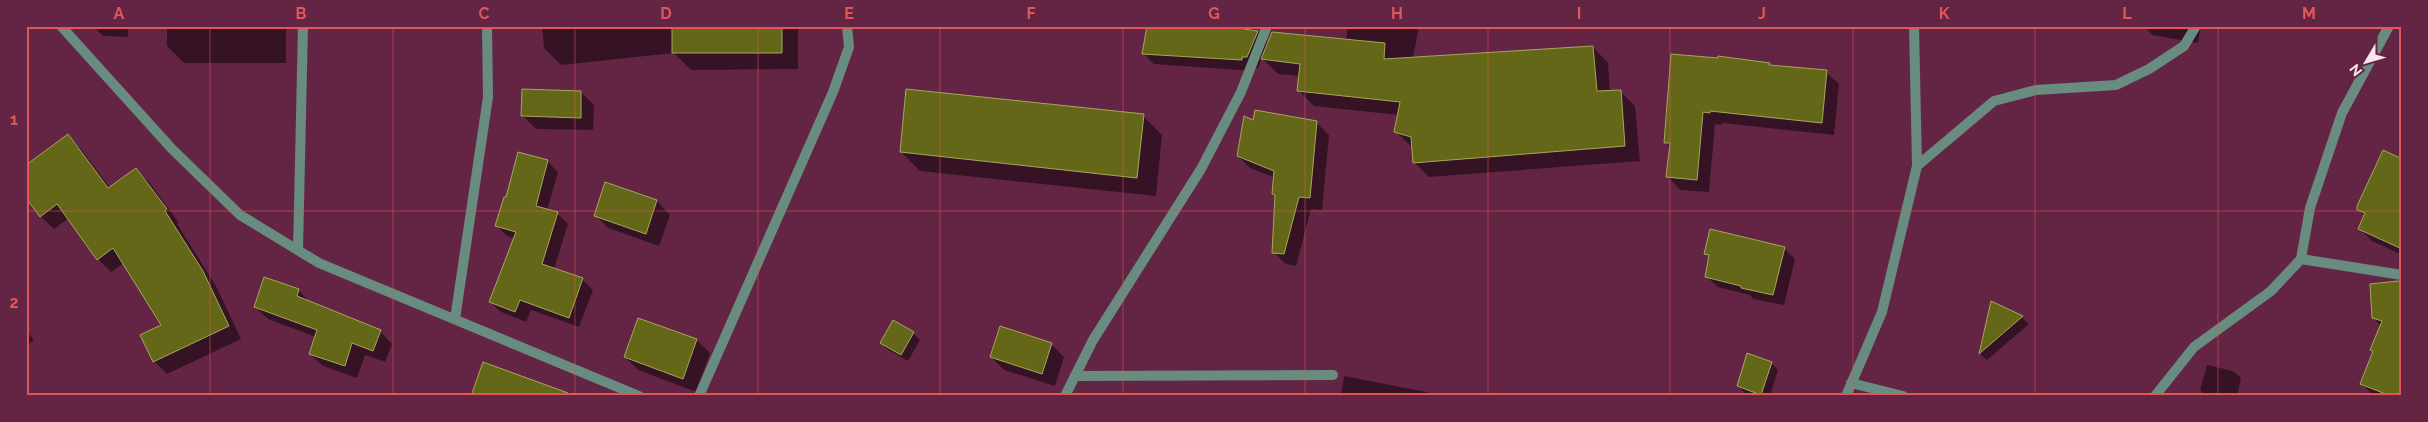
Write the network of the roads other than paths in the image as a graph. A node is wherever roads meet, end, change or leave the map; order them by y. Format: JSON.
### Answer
{"nodes":[{"id":1,"x":61,"y":26,"type":"edge"},
{"id":2,"x":303,"y":26,"type":"edge"},
{"id":3,"x":487,"y":26,"type":"edge"},
{"id":4,"x":847,"y":26,"type":"edge"},
{"id":5,"x":1267,"y":26,"type":"edge"},
{"id":6,"x":1914,"y":26,"type":"edge"},
{"id":7,"x":2196,"y":26,"type":"edge"},
{"id":8,"x":2389,"y":26,"type":"edge"},
{"id":9,"x":1917,"y":166,"type":"junction"},
{"id":10,"x":298,"y":250,"type":"junction"},
{"id":11,"x":2301,"y":259,"type":"junction"},
{"id":12,"x":2402,"y":275,"type":"edge"},
{"id":13,"x":455,"y":319,"type":"junction"},
{"id":14,"x":1333,"y":375,"type":"dead end"},
{"id":15,"x":1074,"y":376,"type":"junction"},
{"id":16,"x":1852,"y":383,"type":"junction"},
{"id":17,"x":639,"y":396,"type":"edge"},
{"id":18,"x":699,"y":396,"type":"edge"},
{"id":19,"x":1065,"y":396,"type":"edge"},
{"id":20,"x":1846,"y":396,"type":"edge"},
{"id":21,"x":1903,"y":396,"type":"edge"},
{"id":22,"x":2155,"y":396,"type":"edge"}],
"edges":[{"from":1,"to":10,"type":"street"},
{"from":2,"to":10,"type":"street"},
{"from":3,"to":13,"type":"street"},
{"from":4,"to":18,"type":"street"},
{"from":5,"to":15,"type":"street"},
{"from":6,"to":9,"type":"street"},
{"from":7,"to":9,"type":"street"},
{"from":8,"to":11,"type":"street"},
{"from":9,"to":16,"type":"street"},
{"from":10,"to":13,"type":"street"},
{"from":11,"to":12,"type":"street"},
{"from":11,"to":22,"type":"street"},
{"from":13,"to":17,"type":"street"},
{"from":14,"to":15,"type":"street"},
{"from":15,"to":19,"type":"street"},
{"from":16,"to":20,"type":"street"},
{"from":16,"to":21,"type":"street"}]}
